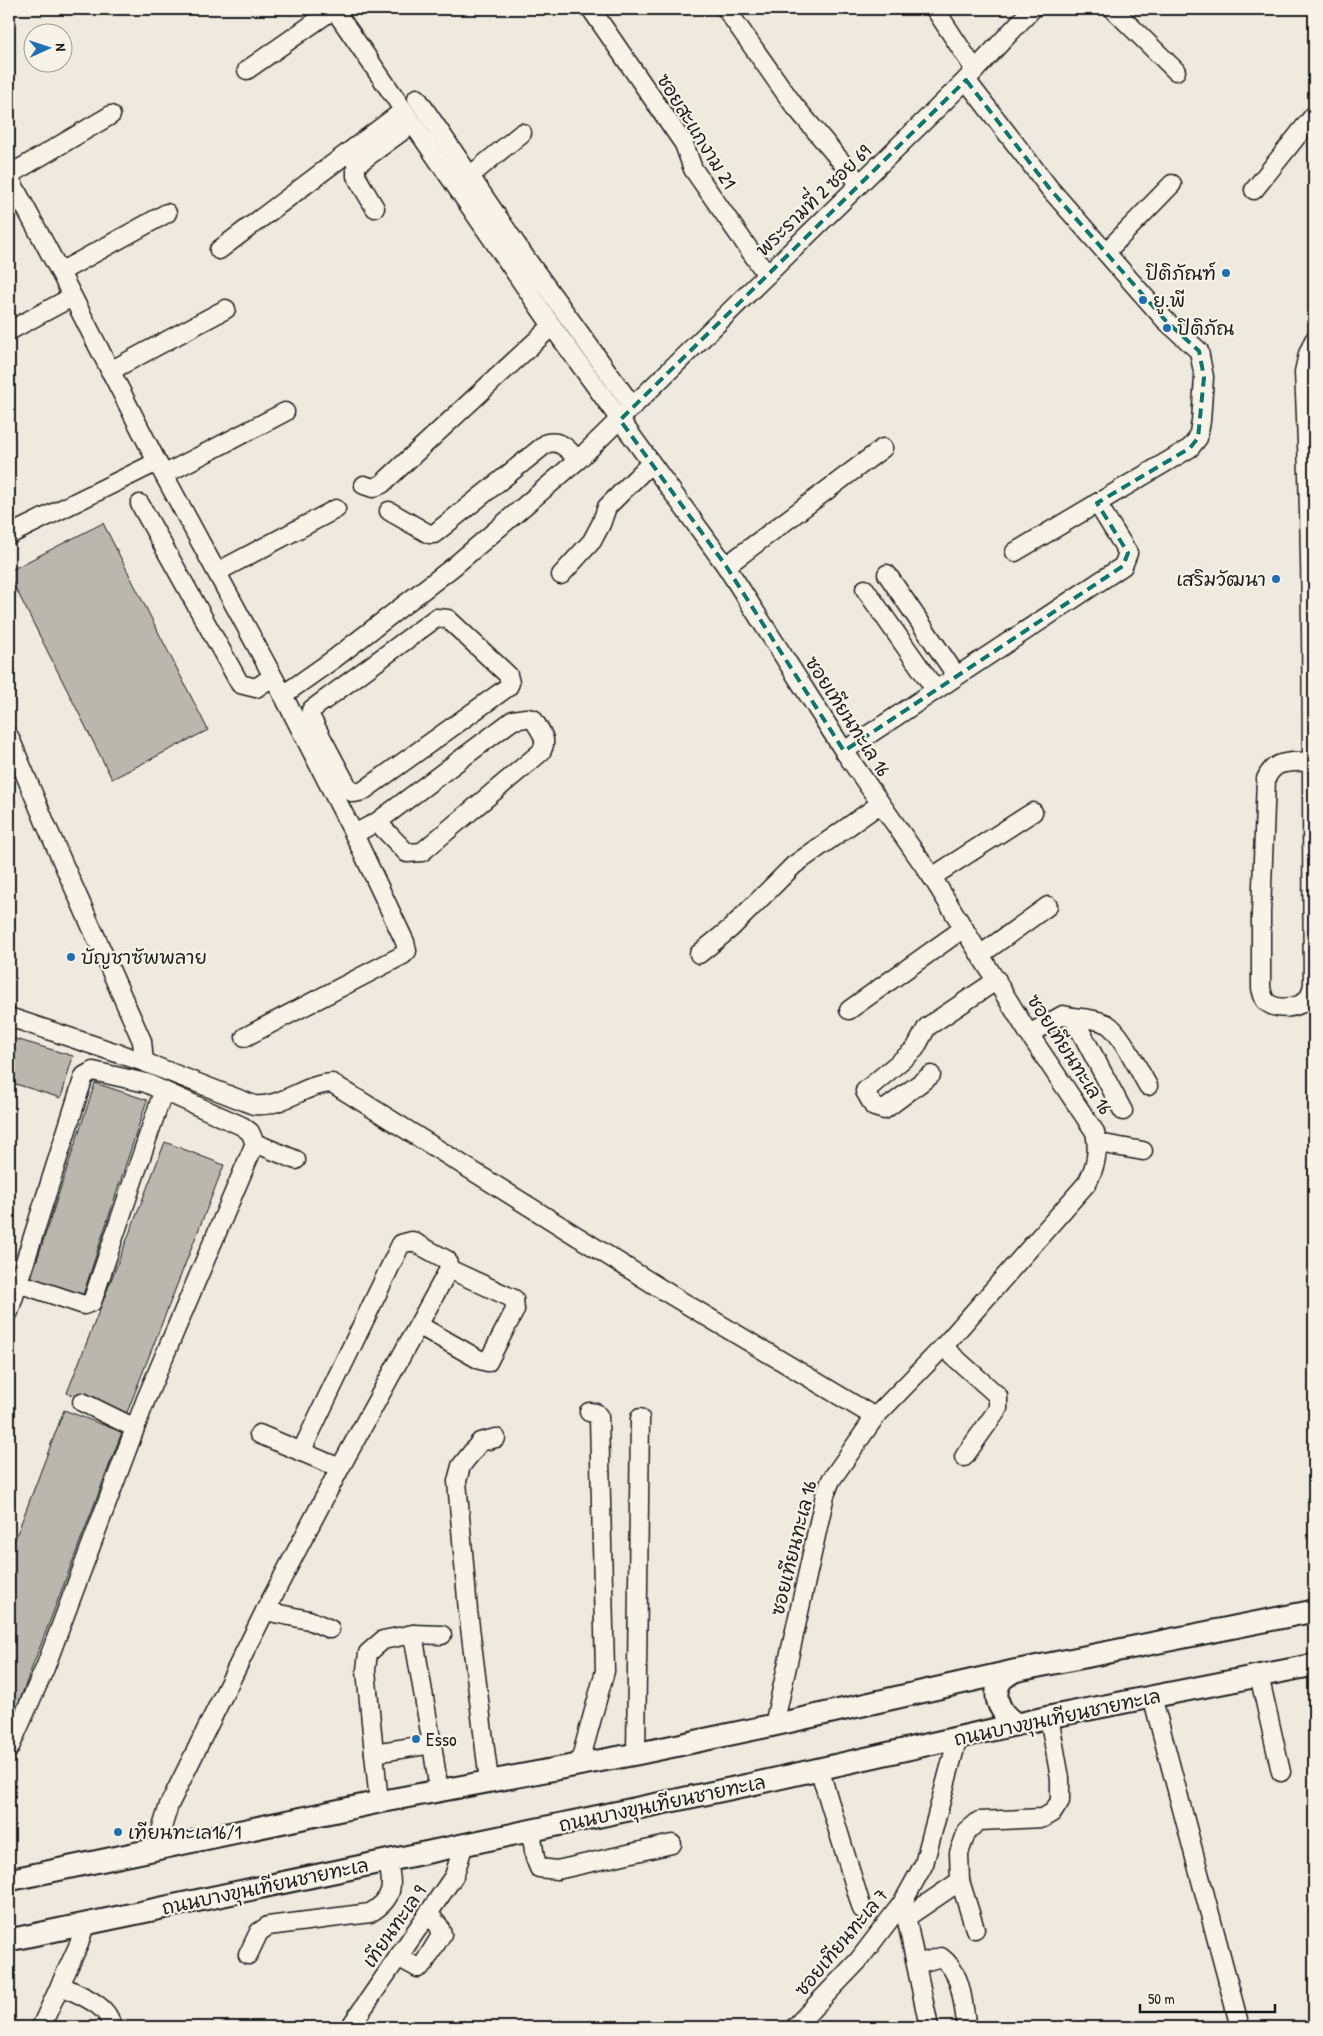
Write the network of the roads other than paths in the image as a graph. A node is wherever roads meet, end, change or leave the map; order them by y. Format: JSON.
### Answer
{"nodes":[{"id":1,"x":334,"y":9,"type":"edge"},
{"id":2,"x":591,"y":9,"type":"edge"},
{"id":3,"x":726,"y":9,"type":"edge"},
{"id":4,"x":935,"y":9,"type":"edge"},
{"id":5,"x":1032,"y":9,"type":"edge"},
{"id":6,"x":1113,"y":9,"type":"edge"},
{"id":7,"x":247,"y":70,"type":"dead end"},
{"id":8,"x":1176,"y":70,"type":"dead end"},
{"id":9,"x":971,"y":75,"type":"junction"},
{"id":10,"x":417,"y":98,"type":"dead end"},
{"id":11,"x":111,"y":115,"type":"dead end"},
{"id":12,"x":1314,"y":115,"type":"edge"},
{"id":13,"x":408,"y":117,"type":"junction"},
{"id":14,"x":522,"y":133,"type":"dead end"},
{"id":15,"x":471,"y":175,"type":"junction"},
{"id":16,"x":9,"y":176,"type":"edge"},
{"id":17,"x":860,"y":184,"type":"junction"},
{"id":18,"x":1172,"y":184,"type":"dead end"},
{"id":19,"x":1254,"y":190,"type":"dead end"},
{"id":20,"x":375,"y":208,"type":"dead end"},
{"id":21,"x":167,"y":213,"type":"dead end"},
{"id":22,"x":219,"y":250,"type":"dead end"},
{"id":23,"x":1106,"y":252,"type":"junction"},
{"id":24,"x":60,"y":272,"type":"junction"},
{"id":25,"x":767,"y":275,"type":"junction"},
{"id":26,"x":72,"y":297,"type":"junction"},
{"id":27,"x":226,"y":309,"type":"dead end"},
{"id":28,"x":552,"y":326,"type":"junction"},
{"id":29,"x":9,"y":330,"type":"edge"},
{"id":30,"x":1314,"y":340,"type":"edge"},
{"id":31,"x":110,"y":371,"type":"junction"},
{"id":32,"x":633,"y":407,"type":"junction"},
{"id":33,"x":285,"y":412,"type":"dead end"},
{"id":34,"x":620,"y":420,"type":"junction"},
{"id":35,"x":883,"y":448,"type":"dead end"},
{"id":36,"x":578,"y":460,"type":"junction"},
{"id":37,"x":651,"y":463,"type":"junction"},
{"id":38,"x":161,"y":468,"type":"junction"},
{"id":39,"x":364,"y":485,"type":"dead end"},
{"id":40,"x":1097,"y":503,"type":"junction"},
{"id":41,"x":140,"y":504,"type":"dead end"},
{"id":42,"x":336,"y":509,"type":"dead end"},
{"id":43,"x":389,"y":512,"type":"dead end"},
{"id":44,"x":9,"y":536,"type":"edge"},
{"id":45,"x":1015,"y":552,"type":"dead end"},
{"id":46,"x":726,"y":566,"type":"junction"},
{"id":47,"x":217,"y":572,"type":"junction"},
{"id":48,"x":887,"y":574,"type":"dead end"},
{"id":49,"x":561,"y":575,"type":"dead end"},
{"id":50,"x":866,"y":589,"type":"dead end"},
{"id":51,"x":1312,"y":628,"type":"edge"},
{"id":52,"x":334,"y":659,"type":"junction"},
{"id":53,"x":956,"y":675,"type":"junction"},
{"id":54,"x":272,"y":676,"type":"junction"},
{"id":55,"x":349,"y":681,"type":"junction"},
{"id":56,"x":936,"y":688,"type":"junction"},
{"id":57,"x":283,"y":695,"type":"junction"},
{"id":58,"x":9,"y":736,"type":"edge"},
{"id":59,"x":844,"y":751,"type":"junction"},
{"id":60,"x":1312,"y":767,"type":"edge"},
{"id":61,"x":880,"y":804,"type":"junction"},
{"id":62,"x":1033,"y":812,"type":"dead end"},
{"id":63,"x":377,"y":822,"type":"junction"},
{"id":64,"x":354,"y":834,"type":"junction"},
{"id":65,"x":932,"y":877,"type":"junction"},
{"id":66,"x":1048,"y":906,"type":"dead end"},
{"id":67,"x":964,"y":928,"type":"junction"},
{"id":68,"x":699,"y":954,"type":"dead end"},
{"id":69,"x":980,"y":955,"type":"junction"},
{"id":70,"x":997,"y":980,"type":"junction"},
{"id":71,"x":849,"y":1010,"type":"dead end"},
{"id":72,"x":9,"y":1017,"type":"edge"},
{"id":73,"x":1073,"y":1017,"type":"junction"},
{"id":74,"x":1030,"y":1034,"type":"junction"},
{"id":75,"x":244,"y":1037,"type":"dead end"},
{"id":76,"x":144,"y":1062,"type":"junction"},
{"id":77,"x":931,"y":1075,"type":"dead end"},
{"id":78,"x":1148,"y":1086,"type":"dead end"},
{"id":79,"x":163,"y":1092,"type":"junction"},
{"id":80,"x":1123,"y":1111,"type":"dead end"},
{"id":81,"x":256,"y":1143,"type":"junction"},
{"id":82,"x":1098,"y":1143,"type":"junction"},
{"id":83,"x":1143,"y":1151,"type":"dead end"},
{"id":84,"x":296,"y":1160,"type":"dead end"},
{"id":85,"x":449,"y":1269,"type":"junction"},
{"id":86,"x":18,"y":1283,"type":"junction"},
{"id":87,"x":9,"y":1312,"type":"edge"},
{"id":88,"x":420,"y":1326,"type":"junction"},
{"id":89,"x":943,"y":1347,"type":"junction"},
{"id":90,"x":82,"y":1402,"type":"dead end"},
{"id":91,"x":589,"y":1412,"type":"dead end"},
{"id":92,"x":875,"y":1417,"type":"junction"},
{"id":93,"x":640,"y":1418,"type":"dead end"},
{"id":94,"x":135,"y":1428,"type":"junction"},
{"id":95,"x":259,"y":1434,"type":"dead end"},
{"id":96,"x":496,"y":1438,"type":"dead end"},
{"id":97,"x":301,"y":1452,"type":"junction"},
{"id":98,"x":964,"y":1457,"type":"dead end"},
{"id":99,"x":340,"y":1468,"type":"junction"},
{"id":100,"x":265,"y":1611,"type":"junction"},
{"id":101,"x":1314,"y":1611,"type":"edge"},
{"id":102,"x":330,"y":1629,"type":"dead end"},
{"id":103,"x":413,"y":1634,"type":"junction"},
{"id":104,"x":442,"y":1635,"type":"dead end"},
{"id":105,"x":1314,"y":1665,"type":"edge"},
{"id":106,"x":1014,"y":1671,"type":"junction"},
{"id":107,"x":1259,"y":1675,"type":"junction"},
{"id":108,"x":1152,"y":1696,"type":"junction"},
{"id":109,"x":1049,"y":1717,"type":"junction"},
{"id":110,"x":1018,"y":1724,"type":"junction"},
{"id":111,"x":774,"y":1725,"type":"junction"},
{"id":112,"x":958,"y":1737,"type":"junction"},
{"id":113,"x":432,"y":1744,"type":"junction"},
{"id":114,"x":9,"y":1749,"type":"edge"},
{"id":115,"x":374,"y":1753,"type":"junction"},
{"id":116,"x":636,"y":1754,"type":"junction"},
{"id":117,"x":579,"y":1765,"type":"junction"},
{"id":118,"x":819,"y":1768,"type":"junction"},
{"id":119,"x":1281,"y":1772,"type":"dead end"},
{"id":120,"x":489,"y":1781,"type":"junction"},
{"id":121,"x":439,"y":1790,"type":"junction"},
{"id":122,"x":379,"y":1802,"type":"junction"},
{"id":123,"x":531,"y":1830,"type":"junction"},
{"id":124,"x":464,"y":1844,"type":"junction"},
{"id":125,"x":672,"y":1844,"type":"dead end"},
{"id":126,"x":156,"y":1847,"type":"junction"},
{"id":127,"x":387,"y":1860,"type":"junction"},
{"id":128,"x":9,"y":1880,"type":"edge"},
{"id":129,"x":960,"y":1881,"type":"junction"},
{"id":130,"x":905,"y":1909,"type":"junction"},
{"id":131,"x":862,"y":1910,"type":"dead end"},
{"id":132,"x":428,"y":1913,"type":"junction"},
{"id":133,"x":86,"y":1924,"type":"junction"},
{"id":134,"x":975,"y":1929,"type":"dead end"},
{"id":135,"x":9,"y":1940,"type":"edge"},
{"id":136,"x":248,"y":1954,"type":"dead end"},
{"id":137,"x":398,"y":1958,"type":"junction"},
{"id":138,"x":918,"y":1964,"type":"junction"},
{"id":139,"x":60,"y":1985,"type":"junction"},
{"id":140,"x":41,"y":2027,"type":"edge"},
{"id":141,"x":112,"y":2027,"type":"edge"},
{"id":142,"x":350,"y":2027,"type":"edge"},
{"id":143,"x":795,"y":2027,"type":"edge"},
{"id":144,"x":930,"y":2027,"type":"edge"},
{"id":145,"x":967,"y":2027,"type":"edge"},
{"id":146,"x":1240,"y":2027,"type":"edge"}],
"edges":[{"from":1,"to":7,"type":"street"},
{"from":1,"to":13,"type":"street","name":"ซอยเทียนทะเล 16"},
{"from":2,"to":25,"type":"street","name":"ซอยสะแกงาม 21"},
{"from":3,"to":17,"type":"street"},
{"from":4,"to":9,"type":"street"},
{"from":5,"to":9,"type":"street","name":"พระรามที่ 2 ซอย 69"},
{"from":6,"to":8,"type":"street"},
{"from":9,"to":17,"type":"street","name":"พระรามที่ 2 ซอย 69"},
{"from":9,"to":23,"type":"street"},
{"from":10,"to":15,"type":"street"},
{"from":11,"to":16,"type":"street"},
{"from":12,"to":19,"type":"street"},
{"from":13,"to":20,"type":"street"},
{"from":13,"to":22,"type":"street"},
{"from":13,"to":28,"type":"street","name":"ซอยเทียนทะเล 16"},
{"from":14,"to":15,"type":"street"},
{"from":15,"to":32,"type":"street"},
{"from":16,"to":24,"type":"street"},
{"from":17,"to":25,"type":"street","name":"พระรามที่ 2 ซอย 69"},
{"from":18,"to":23,"type":"street"},
{"from":21,"to":24,"type":"street"},
{"from":23,"to":40,"type":"street"},
{"from":24,"to":26,"type":"street"},
{"from":25,"to":32,"type":"street","name":"พระรามที่ 2 ซอย 69"},
{"from":26,"to":29,"type":"street"},
{"from":26,"to":31,"type":"street"},
{"from":27,"to":31,"type":"street"},
{"from":28,"to":34,"type":"street","name":"ซอยเทียนทะเล 16"},
{"from":28,"to":39,"type":"street"},
{"from":30,"to":51,"type":"street"},
{"from":31,"to":38,"type":"street"},
{"from":32,"to":34,"type":"street","name":"พระรามที่ 2 ซอย 69"},
{"from":33,"to":38,"type":"street"},
{"from":34,"to":36,"type":"street","name":"พระรามที่ 2 ซอย 69"},
{"from":34,"to":37,"type":"street","name":"ซอยเทียนทะเล 16"},
{"from":35,"to":46,"type":"street"},
{"from":36,"to":43,"type":"street"},
{"from":36,"to":52,"type":"street","name":"พระรามที่ 2 ซอย 69"},
{"from":37,"to":46,"type":"street","name":"ซอยเทียนทะเล 16"},
{"from":37,"to":49,"type":"street"},
{"from":38,"to":44,"type":"street"},
{"from":38,"to":47,"type":"street"},
{"from":40,"to":45,"type":"street"},
{"from":40,"to":53,"type":"street"},
{"from":41,"to":54,"type":"street"},
{"from":42,"to":47,"type":"street"},
{"from":46,"to":59,"type":"street","name":"ซอยเทียนทะเล 16"},
{"from":47,"to":54,"type":"street"},
{"from":48,"to":53,"type":"street"},
{"from":50,"to":56,"type":"street"},
{"from":51,"to":60,"type":"street"},
{"from":52,"to":55,"type":"street"},
{"from":52,"to":57,"type":"street","name":"พระรามที่ 2 ซอย 69"},
{"from":53,"to":56,"type":"street"},
{"from":54,"to":57,"type":"street"},
{"from":55,"to":55,"type":"street"},
{"from":56,"to":59,"type":"street"},
{"from":57,"to":64,"type":"street"},
{"from":58,"to":76,"type":"street"},
{"from":59,"to":61,"type":"street","name":"ซอยเทียนทะเล 16"},
{"from":60,"to":60,"type":"street"},
{"from":61,"to":65,"type":"street","name":"ซอยเทียนทะเล 16"},
{"from":61,"to":68,"type":"street"},
{"from":62,"to":65,"type":"street"},
{"from":63,"to":63,"type":"street"},
{"from":63,"to":64,"type":"street"},
{"from":64,"to":75,"type":"street"},
{"from":65,"to":67,"type":"street","name":"ซอยเทียนทะเล 16"},
{"from":66,"to":69,"type":"street"},
{"from":67,"to":69,"type":"street","name":"ซอยเทียนทะเล 16"},
{"from":67,"to":71,"type":"street"},
{"from":69,"to":70,"type":"street","name":"ซอยเทียนทะเล 16"},
{"from":70,"to":74,"type":"street","name":"ซอยเทียนทะเล 16"},
{"from":70,"to":77,"type":"street"},
{"from":72,"to":76,"type":"street"},
{"from":73,"to":74,"type":"street"},
{"from":73,"to":78,"type":"street"},
{"from":73,"to":80,"type":"street"},
{"from":74,"to":82,"type":"street","name":"ซอยเทียนทะเล 16"},
{"from":76,"to":92,"type":"street"},
{"from":79,"to":81,"type":"street"},
{"from":79,"to":86,"type":"street"},
{"from":79,"to":86,"type":"street"},
{"from":81,"to":84,"type":"street"},
{"from":81,"to":94,"type":"street"},
{"from":82,"to":83,"type":"street"},
{"from":82,"to":89,"type":"street","name":"ซอยเทียนทะเล 16"},
{"from":85,"to":88,"type":"street"},
{"from":85,"to":88,"type":"street"},
{"from":85,"to":97,"type":"street"},
{"from":86,"to":87,"type":"street"},
{"from":88,"to":99,"type":"street"},
{"from":89,"to":92,"type":"street","name":"ซอยเทียนทะเล 16"},
{"from":89,"to":98,"type":"street"},
{"from":90,"to":94,"type":"street"},
{"from":91,"to":117,"type":"street"},
{"from":92,"to":111,"type":"street","name":"ซอยเทียนทะเล 16"},
{"from":93,"to":116,"type":"street"},
{"from":94,"to":114,"type":"street"},
{"from":95,"to":97,"type":"street"},
{"from":96,"to":120,"type":"street"},
{"from":97,"to":99,"type":"street"},
{"from":99,"to":100,"type":"street"},
{"from":100,"to":102,"type":"street"},
{"from":100,"to":126,"type":"street"},
{"from":101,"to":106,"type":"main road"},
{"from":103,"to":104,"type":"street"},
{"from":103,"to":113,"type":"street"},
{"from":103,"to":115,"type":"street"},
{"from":105,"to":107,"type":"main road","name":"ถนนบางขุนเทียนชายทะเล"},
{"from":106,"to":110,"type":"main road"},
{"from":106,"to":111,"type":"main road"},
{"from":107,"to":108,"type":"main road","name":"ถนนบางขุนเทียนชายทะเล"},
{"from":107,"to":119,"type":"street"},
{"from":108,"to":109,"type":"main road","name":"ถนนบางขุนเทียนชายทะเล"},
{"from":108,"to":146,"type":"street"},
{"from":109,"to":110,"type":"main road","name":"ถนนบางขุนเทียนชายทะเล"},
{"from":109,"to":129,"type":"street"},
{"from":110,"to":112,"type":"main road","name":"ถนนบางขุนเทียนชายทะเล"},
{"from":111,"to":116,"type":"main road"},
{"from":112,"to":118,"type":"main road","name":"ถนนบางขุนเทียนชายทะเล"},
{"from":112,"to":130,"type":"street","name":"ซอยเทียนทะเล 7"},
{"from":113,"to":115,"type":"street"},
{"from":113,"to":121,"type":"street"},
{"from":115,"to":122,"type":"street"},
{"from":116,"to":117,"type":"main road"},
{"from":117,"to":120,"type":"main road"},
{"from":118,"to":123,"type":"main road","name":"ถนนบางขุนเทียนชายทะเล"},
{"from":118,"to":131,"type":"street"},
{"from":120,"to":121,"type":"main road"},
{"from":121,"to":122,"type":"main road"},
{"from":122,"to":126,"type":"main road"},
{"from":123,"to":124,"type":"main road","name":"ถนนบางขุนเทียนชายทะเล"},
{"from":123,"to":125,"type":"street"},
{"from":124,"to":127,"type":"main road","name":"ถนนบางขุนเทียนชายทะเล"},
{"from":124,"to":132,"type":"street","name":"เทียนทะเล 9"},
{"from":126,"to":128,"type":"main road"},
{"from":127,"to":133,"type":"main road","name":"ถนนบางขุนเทียนชายทะเล"},
{"from":127,"to":136,"type":"street"},
{"from":129,"to":130,"type":"street"},
{"from":129,"to":134,"type":"street"},
{"from":130,"to":138,"type":"street"},
{"from":130,"to":143,"type":"street","name":"ซอยเทียนทะเล 7"},
{"from":132,"to":137,"type":"street","name":"เทียนทะเล 9"},
{"from":132,"to":137,"type":"street"},
{"from":133,"to":135,"type":"main road","name":"ถนนบางขุนเทียนชายทะเล"},
{"from":133,"to":139,"type":"street"},
{"from":137,"to":142,"type":"street","name":"เทียนทะเล 9"},
{"from":138,"to":144,"type":"street"},
{"from":138,"to":145,"type":"street"},
{"from":139,"to":140,"type":"street"},
{"from":139,"to":141,"type":"street"}]}
